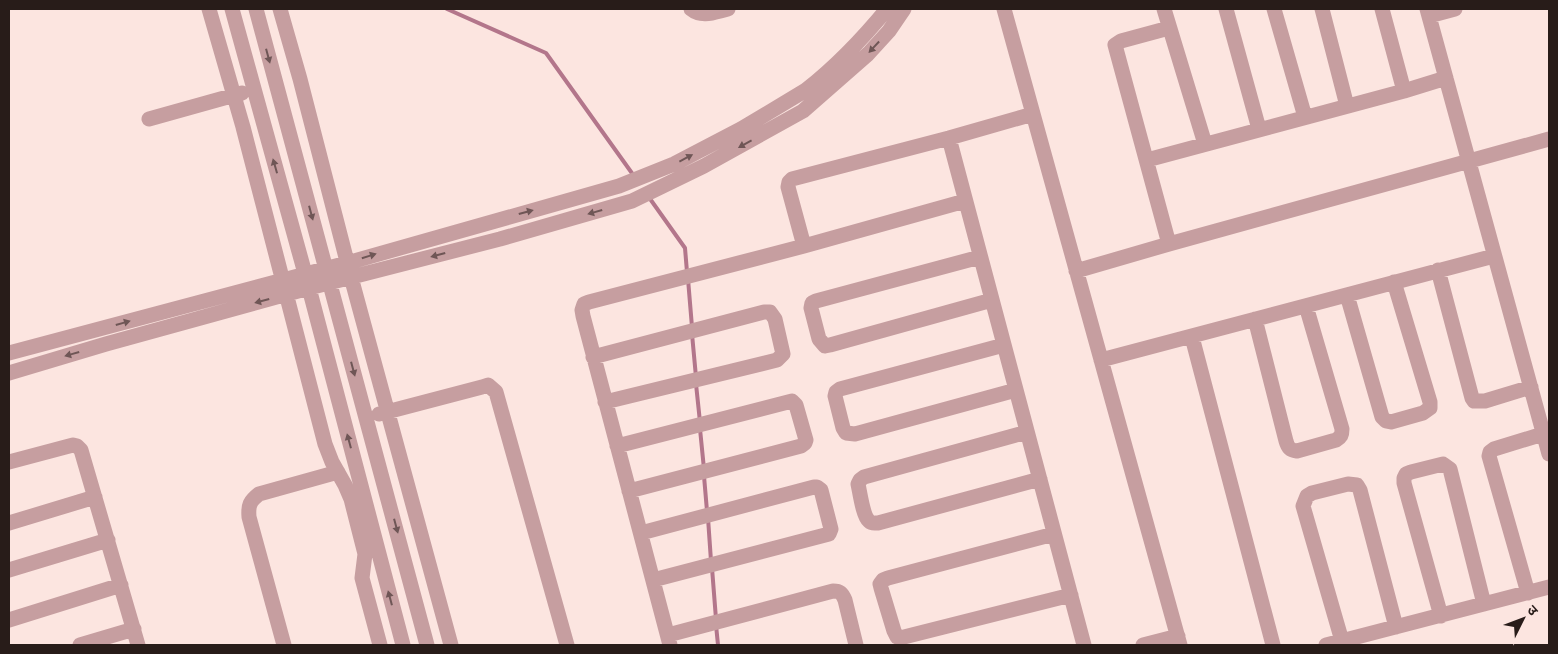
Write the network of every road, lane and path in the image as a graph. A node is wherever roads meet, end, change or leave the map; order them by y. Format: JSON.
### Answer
{"nodes":[{"id":1,"x":209,"y":9,"type":"edge"},
{"id":2,"x":232,"y":9,"type":"edge"},
{"id":3,"x":256,"y":9,"type":"edge"},
{"id":4,"x":280,"y":9,"type":"edge"},
{"id":5,"x":691,"y":9,"type":"edge"},
{"id":6,"x":728,"y":9,"type":"edge"},
{"id":7,"x":887,"y":9,"type":"edge"},
{"id":8,"x":904,"y":9,"type":"edge"},
{"id":9,"x":1004,"y":9,"type":"edge"},
{"id":10,"x":1164,"y":9,"type":"edge"},
{"id":11,"x":1226,"y":9,"type":"edge"},
{"id":12,"x":1274,"y":9,"type":"edge"},
{"id":13,"x":1322,"y":9,"type":"edge"},
{"id":14,"x":1382,"y":9,"type":"edge"},
{"id":15,"x":1455,"y":9,"type":"edge"},
{"id":16,"x":1428,"y":12,"type":"edge"},
{"id":17,"x":1169,"y":28,"type":"junction"},
{"id":18,"x":1446,"y":78,"type":"junction"},
{"id":19,"x":254,"y":90,"type":"junction"},
{"id":20,"x":1404,"y":91,"type":"junction"},
{"id":21,"x":234,"y":95,"type":"junction"},
{"id":22,"x":1347,"y":106,"type":"junction"},
{"id":23,"x":1033,"y":114,"type":"junction"},
{"id":24,"x":1304,"y":118,"type":"junction"},
{"id":25,"x":150,"y":119,"type":"dead end"},
{"id":26,"x":1259,"y":129,"type":"junction"},
{"id":27,"x":948,"y":138,"type":"junction"},
{"id":28,"x":1549,"y":139,"type":"edge"},
{"id":29,"x":1205,"y":144,"type":"junction"},
{"id":30,"x":1147,"y":160,"type":"junction"},
{"id":31,"x":1469,"y":161,"type":"junction"},
{"id":32,"x":965,"y":201,"type":"junction"},
{"id":33,"x":1169,"y":244,"type":"junction"},
{"id":34,"x":804,"y":246,"type":"junction"},
{"id":35,"x":1494,"y":256,"type":"junction"},
{"id":36,"x":980,"y":257,"type":"junction"},
{"id":37,"x":326,"y":268,"type":"junction"},
{"id":38,"x":349,"y":270,"type":"junction"},
{"id":39,"x":1438,"y":270,"type":"junction"},
{"id":40,"x":1076,"y":271,"type":"junction"},
{"id":41,"x":282,"y":280,"type":"junction"},
{"id":42,"x":307,"y":281,"type":"junction"},
{"id":43,"x":1394,"y":282,"type":"junction"},
{"id":44,"x":330,"y":283,"type":"junction"},
{"id":45,"x":286,"y":295,"type":"junction"},
{"id":46,"x":1347,"y":295,"type":"junction"},
{"id":47,"x":992,"y":300,"type":"junction"},
{"id":48,"x":1306,"y":306,"type":"junction"},
{"id":49,"x":1255,"y":319,"type":"junction"},
{"id":50,"x":102,"y":329,"type":"junction"},
{"id":51,"x":1192,"y":337,"type":"junction"},
{"id":52,"x":106,"y":344,"type":"junction"},
{"id":53,"x":1004,"y":345,"type":"junction"},
{"id":54,"x":9,"y":353,"type":"edge"},
{"id":55,"x":593,"y":357,"type":"junction"},
{"id":56,"x":1101,"y":360,"type":"junction"},
{"id":57,"x":9,"y":372,"type":"edge"},
{"id":58,"x":1531,"y":387,"type":"junction"},
{"id":59,"x":1016,"y":390,"type":"junction"},
{"id":60,"x":605,"y":402,"type":"junction"},
{"id":61,"x":388,"y":412,"type":"junction"},
{"id":62,"x":366,"y":417,"type":"junction"},
{"id":63,"x":1027,"y":432,"type":"junction"},
{"id":64,"x":1547,"y":445,"type":"edge"},
{"id":65,"x":617,"y":446,"type":"junction"},
{"id":66,"x":9,"y":462,"type":"edge"},
{"id":67,"x":338,"y":472,"type":"junction"},
{"id":68,"x":1040,"y":479,"type":"junction"},
{"id":69,"x":629,"y":491,"type":"junction"},
{"id":70,"x":95,"y":498,"type":"junction"},
{"id":71,"x":9,"y":524,"type":"edge"},
{"id":72,"x":641,"y":533,"type":"junction"},
{"id":73,"x":1054,"y":534,"type":"junction"},
{"id":74,"x":108,"y":540,"type":"junction"},
{"id":75,"x":9,"y":570,"type":"edge"},
{"id":76,"x":653,"y":580,"type":"junction"},
{"id":77,"x":121,"y":585,"type":"junction"},
{"id":78,"x":1549,"y":587,"type":"edge"},
{"id":79,"x":1528,"y":593,"type":"junction"},
{"id":80,"x":1071,"y":595,"type":"junction"},
{"id":81,"x":1484,"y":604,"type":"junction"},
{"id":82,"x":1440,"y":616,"type":"junction"},
{"id":83,"x":9,"y":620,"type":"edge"},
{"id":84,"x":1396,"y":627,"type":"junction"},
{"id":85,"x":134,"y":629,"type":"junction"},
{"id":86,"x":669,"y":640,"type":"edge"},
{"id":87,"x":1179,"y":641,"type":"edge"},
{"id":88,"x":1342,"y":642,"type":"junction"},
{"id":89,"x":80,"y":645,"type":"edge"},
{"id":90,"x":138,"y":645,"type":"edge"},
{"id":91,"x":284,"y":645,"type":"edge"},
{"id":92,"x":380,"y":645,"type":"edge"},
{"id":93,"x":403,"y":645,"type":"edge"},
{"id":94,"x":428,"y":645,"type":"edge"},
{"id":95,"x":451,"y":645,"type":"edge"},
{"id":96,"x":567,"y":645,"type":"edge"},
{"id":97,"x":856,"y":645,"type":"edge"},
{"id":98,"x":1084,"y":645,"type":"edge"},
{"id":99,"x":1143,"y":645,"type":"edge"},
{"id":100,"x":1274,"y":645,"type":"edge"},
{"id":101,"x":1326,"y":645,"type":"edge"}],
"edges":[{"from":1,"to":21,"type":"street"},
{"from":2,"to":19,"type":"street"},
{"from":3,"to":37,"type":"street","one_way":true},
{"from":4,"to":38,"type":"street"},
{"from":5,"to":6,"type":"street"},
{"from":38,"to":7,"type":"street","one_way":true},
{"from":8,"to":38,"type":"street","one_way":true},
{"from":9,"to":23,"type":"street"},
{"from":10,"to":17,"type":"street"},
{"from":11,"to":26,"type":"street"},
{"from":12,"to":24,"type":"street"},
{"from":13,"to":22,"type":"street"},
{"from":14,"to":20,"type":"street"},
{"from":15,"to":16,"type":"street"},
{"from":16,"to":18,"type":"street"},
{"from":17,"to":29,"type":"street"},
{"from":17,"to":30,"type":"street"},
{"from":18,"to":20,"type":"street"},
{"from":18,"to":31,"type":"street"},
{"from":19,"to":21,"type":"street"},
{"from":42,"to":19,"type":"street","one_way":true},
{"from":20,"to":22,"type":"street"},
{"from":21,"to":25,"type":"street"},
{"from":21,"to":41,"type":"street"},
{"from":22,"to":24,"type":"street"},
{"from":23,"to":27,"type":"street"},
{"from":23,"to":40,"type":"street"},
{"from":24,"to":26,"type":"street"},
{"from":26,"to":29,"type":"street"},
{"from":27,"to":32,"type":"street"},
{"from":27,"to":34,"type":"street"},
{"from":28,"to":31,"type":"street"},
{"from":29,"to":30,"type":"street"},
{"from":30,"to":33,"type":"street"},
{"from":31,"to":33,"type":"street"},
{"from":31,"to":35,"type":"street"},
{"from":32,"to":34,"type":"street"},
{"from":32,"to":36,"type":"street"},
{"from":33,"to":40,"type":"street"},
{"from":34,"to":55,"type":"street"},
{"from":35,"to":39,"type":"street"},
{"from":35,"to":58,"type":"street"},
{"from":36,"to":47,"type":"street"},
{"from":36,"to":47,"type":"street"},
{"from":37,"to":38,"type":"street"},
{"from":37,"to":42,"type":"street"},
{"from":37,"to":44,"type":"street"},
{"from":38,"to":44,"type":"street"},
{"from":38,"to":61,"type":"street"},
{"from":39,"to":43,"type":"street"},
{"from":39,"to":58,"type":"street"},
{"from":40,"to":56,"type":"street"},
{"from":41,"to":42,"type":"street"},
{"from":41,"to":45,"type":"street"},
{"from":50,"to":41,"type":"street","one_way":true},
{"from":42,"to":44,"type":"street"},
{"from":42,"to":45,"type":"street"},
{"from":93,"to":42,"type":"street","one_way":true},
{"from":43,"to":46,"type":"street"},
{"from":43,"to":46,"type":"street"},
{"from":44,"to":62,"type":"street","one_way":true},
{"from":45,"to":52,"type":"street","one_way":true},
{"from":45,"to":67,"type":"street"},
{"from":46,"to":48,"type":"street"},
{"from":47,"to":53,"type":"street"},
{"from":48,"to":49,"type":"street"},
{"from":48,"to":49,"type":"street"},
{"from":49,"to":51,"type":"street"},
{"from":50,"to":52,"type":"street"},
{"from":50,"to":54,"type":"street"},
{"from":51,"to":56,"type":"street"},
{"from":51,"to":100,"type":"street"},
{"from":52,"to":57,"type":"street","one_way":true},
{"from":53,"to":59,"type":"street"},
{"from":53,"to":59,"type":"street"},
{"from":55,"to":60,"type":"street"},
{"from":55,"to":60,"type":"street"},
{"from":56,"to":87,"type":"street"},
{"from":58,"to":64,"type":"street"},
{"from":59,"to":63,"type":"street"},
{"from":60,"to":65,"type":"street"},
{"from":61,"to":62,"type":"street"},
{"from":61,"to":95,"type":"street"},
{"from":61,"to":96,"type":"street"},
{"from":62,"to":94,"type":"street","one_way":true},
{"from":63,"to":68,"type":"street"},
{"from":63,"to":68,"type":"street"},
{"from":64,"to":79,"type":"street"},
{"from":65,"to":69,"type":"street"},
{"from":65,"to":69,"type":"street"},
{"from":66,"to":70,"type":"street"},
{"from":67,"to":91,"type":"street"},
{"from":67,"to":92,"type":"street"},
{"from":68,"to":73,"type":"street"},
{"from":69,"to":72,"type":"street"},
{"from":70,"to":71,"type":"street"},
{"from":70,"to":74,"type":"street"},
{"from":72,"to":76,"type":"street"},
{"from":72,"to":76,"type":"street"},
{"from":73,"to":80,"type":"street"},
{"from":73,"to":80,"type":"street"},
{"from":74,"to":75,"type":"street"},
{"from":74,"to":77,"type":"street"},
{"from":76,"to":86,"type":"street"},
{"from":77,"to":83,"type":"street"},
{"from":77,"to":85,"type":"street"},
{"from":78,"to":79,"type":"street"},
{"from":79,"to":81,"type":"street"},
{"from":80,"to":98,"type":"street"},
{"from":81,"to":82,"type":"street"},
{"from":81,"to":82,"type":"street"},
{"from":82,"to":84,"type":"street"},
{"from":84,"to":88,"type":"street"},
{"from":84,"to":88,"type":"street"},
{"from":85,"to":89,"type":"street"},
{"from":85,"to":90,"type":"street"},
{"from":86,"to":97,"type":"street"},
{"from":87,"to":99,"type":"street"},
{"from":88,"to":101,"type":"street"}]}
